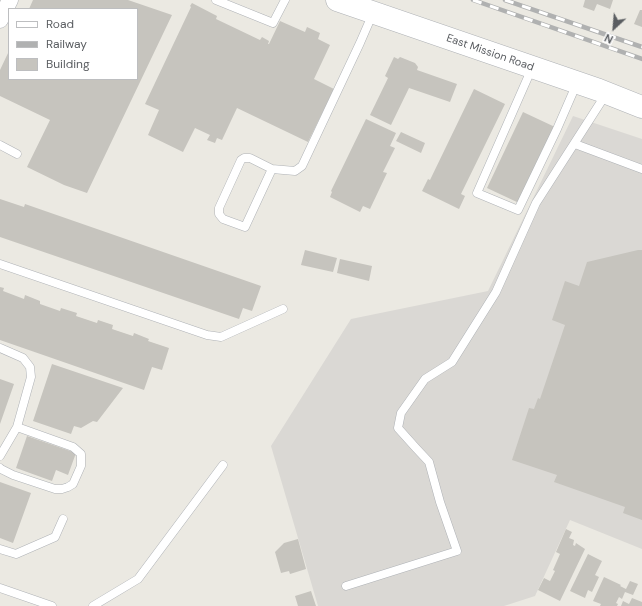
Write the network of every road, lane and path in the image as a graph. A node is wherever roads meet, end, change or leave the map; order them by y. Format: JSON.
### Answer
{"nodes":[{"id":1,"x":10,"y":0,"type":"edge"},
{"id":2,"x":216,"y":0,"type":"edge"},
{"id":3,"x":285,"y":0,"type":"edge"},
{"id":4,"x":337,"y":0,"type":"edge"},
{"id":5,"x":373,"y":12,"type":"junction"},
{"id":6,"x":0,"y":20,"type":"edge"},
{"id":7,"x":532,"y":67,"type":"junction"},
{"id":8,"x":577,"y":83,"type":"junction"},
{"id":9,"x":607,"y":93,"type":"junction"},
{"id":10,"x":642,"y":106,"type":"edge"},
{"id":11,"x":575,"y":144,"type":"junction"},
{"id":12,"x":0,"y":145,"type":"edge"},
{"id":13,"x":17,"y":154,"type":"dead end"},
{"id":14,"x":272,"y":169,"type":"junction"},
{"id":15,"x":642,"y":169,"type":"edge"},
{"id":16,"x":0,"y":264,"type":"edge"},
{"id":17,"x":283,"y":309,"type":"dead end"},
{"id":18,"x":0,"y":348,"type":"edge"},
{"id":19,"x":17,"y":427,"type":"junction"},
{"id":20,"x":0,"y":456,"type":"edge"},
{"id":21,"x":224,"y":465,"type":"dead end"},
{"id":22,"x":0,"y":468,"type":"edge"},
{"id":23,"x":63,"y":519,"type":"dead end"},
{"id":24,"x":0,"y":549,"type":"edge"},
{"id":25,"x":346,"y":586,"type":"dead end"},
{"id":26,"x":0,"y":588,"type":"edge"},
{"id":27,"x":52,"y":606,"type":"edge"},
{"id":28,"x":93,"y":606,"type":"edge"}],
"edges":[{"from":1,"to":6,"type":"street"},
{"from":2,"to":3,"type":"lane"},
{"from":4,"to":5,"type":"main road","name":"East Mission Road"},
{"from":5,"to":7,"type":"main road","name":"East Mission Road"},
{"from":5,"to":14,"type":"lane"},
{"from":7,"to":8,"type":"main road","name":"East Mission Road"},
{"from":7,"to":8,"type":"lane"},
{"from":8,"to":9,"type":"main road","name":"East Mission Road"},
{"from":9,"to":10,"type":"main road","name":"East Mission Road"},
{"from":9,"to":11,"type":"lane"},
{"from":11,"to":15,"type":"lane"},
{"from":11,"to":25,"type":"lane"},
{"from":12,"to":13,"type":"lane"},
{"from":14,"to":14,"type":"lane"},
{"from":16,"to":17,"type":"lane"},
{"from":18,"to":19,"type":"lane"},
{"from":19,"to":20,"type":"lane"},
{"from":19,"to":22,"type":"lane"},
{"from":21,"to":28,"type":"lane"},
{"from":23,"to":24,"type":"lane"},
{"from":26,"to":27,"type":"lane"}]}
